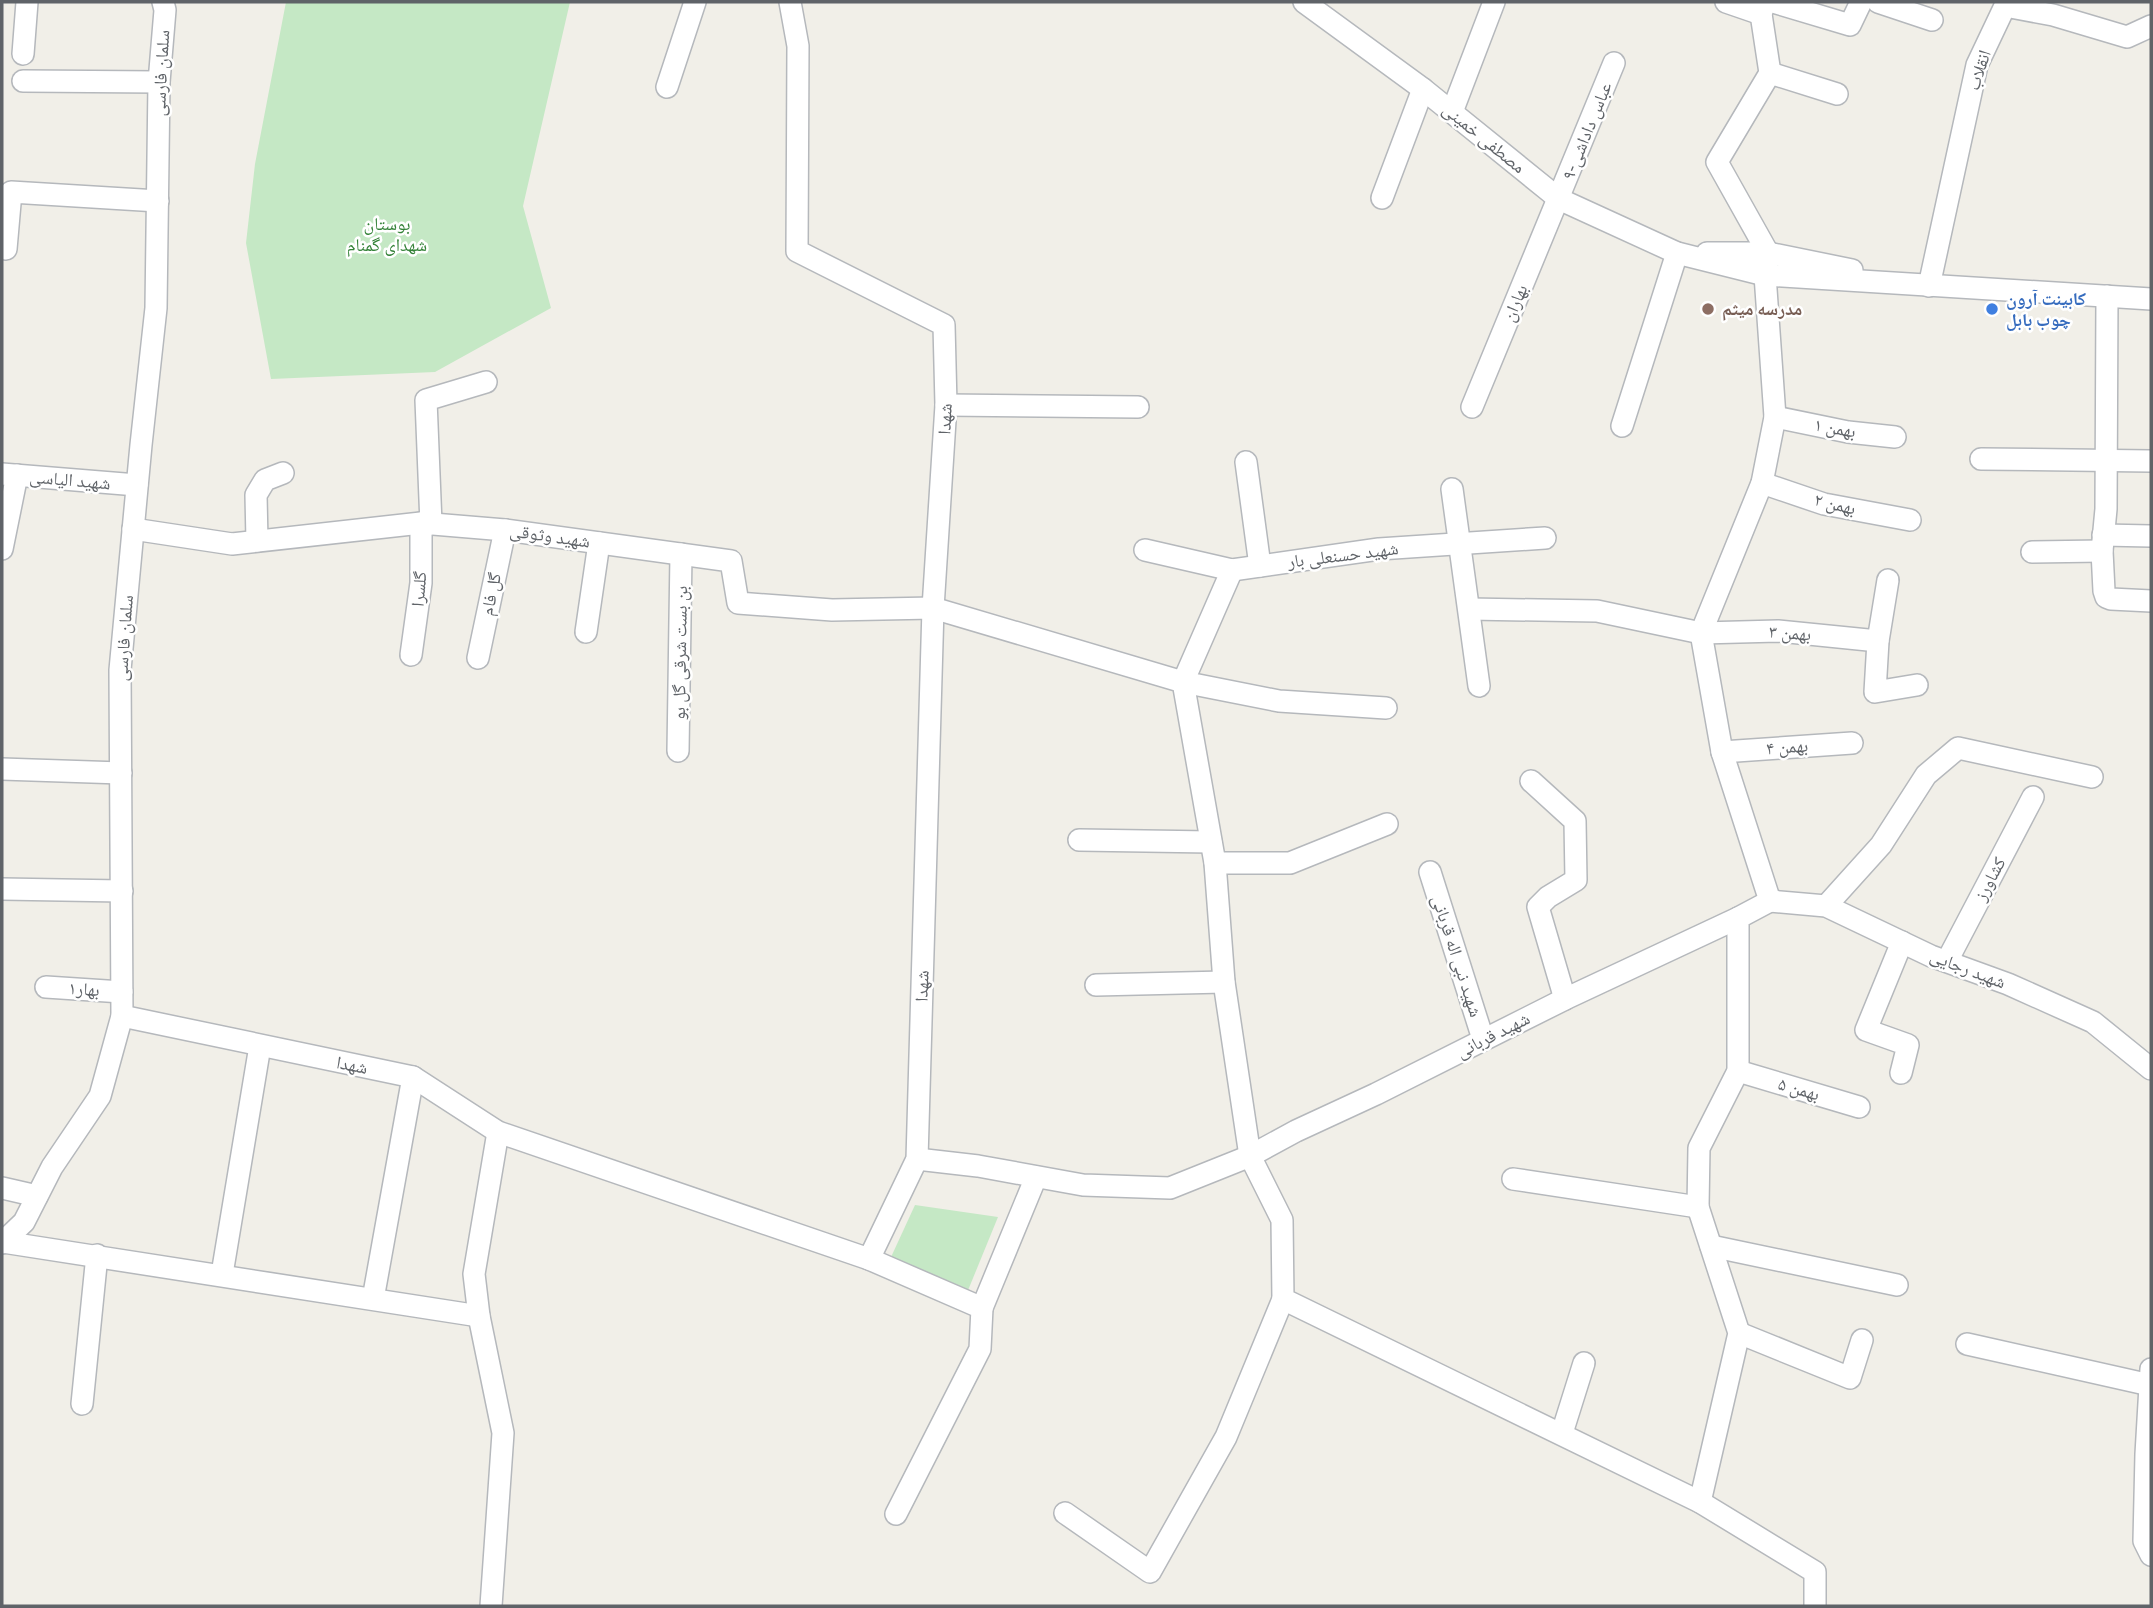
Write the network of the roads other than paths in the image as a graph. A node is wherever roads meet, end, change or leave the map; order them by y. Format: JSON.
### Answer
{"nodes":[{"id":1,"x":26,"y":2,"type":"edge"},
{"id":2,"x":695,"y":2,"type":"edge"},
{"id":3,"x":790,"y":2,"type":"edge"},
{"id":4,"x":806,"y":2,"type":"edge"},
{"id":5,"x":1304,"y":2,"type":"edge"},
{"id":6,"x":1494,"y":2,"type":"edge"},
{"id":7,"x":1726,"y":2,"type":"edge"},
{"id":8,"x":1861,"y":2,"type":"edge"},
{"id":9,"x":1878,"y":2,"type":"edge"},
{"id":10,"x":164,"y":4,"type":"edge"},
{"id":11,"x":1767,"y":6,"type":"edge"},
{"id":12,"x":1328,"y":10,"type":"edge"},
{"id":13,"x":1932,"y":20,"type":"dead end"},
{"id":14,"x":2151,"y":26,"type":"edge"},
{"id":15,"x":798,"y":46,"type":"junction"},
{"id":16,"x":23,"y":54,"type":"dead end"},
{"id":17,"x":1614,"y":63,"type":"dead end"},
{"id":18,"x":1770,"y":73,"type":"junction"},
{"id":19,"x":23,"y":81,"type":"dead end"},
{"id":20,"x":159,"y":82,"type":"junction"},
{"id":21,"x":667,"y":87,"type":"dead end"},
{"id":22,"x":1423,"y":89,"type":"junction"},
{"id":23,"x":1837,"y":94,"type":"dead end"},
{"id":24,"x":1452,"y":112,"type":"junction"},
{"id":25,"x":1382,"y":198,"type":"dead end"},
{"id":26,"x":1559,"y":199,"type":"junction"},
{"id":27,"x":158,"y":201,"type":"junction"},
{"id":28,"x":6,"y":249,"type":"dead end"},
{"id":29,"x":1677,"y":253,"type":"junction"},
{"id":30,"x":1768,"y":253,"type":"junction"},
{"id":31,"x":1765,"y":275,"type":"junction"},
{"id":32,"x":1929,"y":286,"type":"junction"},
{"id":33,"x":2107,"y":296,"type":"junction"},
{"id":34,"x":2151,"y":299,"type":"edge"},
{"id":35,"x":486,"y":382,"type":"dead end"},
{"id":36,"x":946,"y":405,"type":"junction"},
{"id":37,"x":1138,"y":407,"type":"dead end"},
{"id":38,"x":1472,"y":407,"type":"dead end"},
{"id":39,"x":1775,"y":417,"type":"junction"},
{"id":40,"x":1622,"y":426,"type":"dead end"},
{"id":41,"x":1895,"y":437,"type":"dead end"},
{"id":42,"x":1981,"y":459,"type":"dead end"},
{"id":43,"x":2107,"y":460,"type":"junction"},
{"id":44,"x":2151,"y":461,"type":"edge"},
{"id":45,"x":1246,"y":462,"type":"dead end"},
{"id":46,"x":283,"y":473,"type":"dead end"},
{"id":47,"x":9,"y":475,"type":"edge"},
{"id":48,"x":1762,"y":483,"type":"junction"},
{"id":49,"x":137,"y":485,"type":"junction"},
{"id":50,"x":1452,"y":489,"type":"dead end"},
{"id":51,"x":1910,"y":520,"type":"dead end"},
{"id":52,"x":426,"y":523,"type":"junction"},
{"id":53,"x":133,"y":529,"type":"junction"},
{"id":54,"x":505,"y":530,"type":"junction"},
{"id":55,"x":2151,"y":536,"type":"edge"},
{"id":56,"x":1545,"y":538,"type":"dead end"},
{"id":57,"x":257,"y":541,"type":"junction"},
{"id":58,"x":598,"y":543,"type":"junction"},
{"id":59,"x":2103,"y":543,"type":"junction"},
{"id":60,"x":1460,"y":544,"type":"junction"},
{"id":61,"x":2,"y":549,"type":"edge"},
{"id":62,"x":1145,"y":550,"type":"dead end"},
{"id":63,"x":2032,"y":552,"type":"dead end"},
{"id":64,"x":681,"y":554,"type":"junction"},
{"id":65,"x":1260,"y":566,"type":"junction"},
{"id":66,"x":1232,"y":570,"type":"junction"},
{"id":67,"x":1888,"y":580,"type":"dead end"},
{"id":68,"x":2151,"y":601,"type":"edge"},
{"id":69,"x":933,"y":608,"type":"junction"},
{"id":70,"x":1469,"y":609,"type":"junction"},
{"id":71,"x":586,"y":632,"type":"dead end"},
{"id":72,"x":1701,"y":633,"type":"junction"},
{"id":73,"x":1878,"y":641,"type":"junction"},
{"id":74,"x":411,"y":655,"type":"dead end"},
{"id":75,"x":478,"y":658,"type":"dead end"},
{"id":76,"x":1183,"y":682,"type":"junction"},
{"id":77,"x":1917,"y":685,"type":"dead end"},
{"id":78,"x":1479,"y":686,"type":"dead end"},
{"id":79,"x":1386,"y":708,"type":"dead end"},
{"id":80,"x":1852,"y":743,"type":"dead end"},
{"id":81,"x":678,"y":751,"type":"dead end"},
{"id":82,"x":1722,"y":752,"type":"junction"},
{"id":83,"x":2,"y":769,"type":"edge"},
{"id":84,"x":121,"y":773,"type":"junction"},
{"id":85,"x":2092,"y":777,"type":"dead end"},
{"id":86,"x":1531,"y":781,"type":"dead end"},
{"id":87,"x":2033,"y":797,"type":"dead end"},
{"id":88,"x":1387,"y":824,"type":"dead end"},
{"id":89,"x":1079,"y":840,"type":"dead end"},
{"id":90,"x":1213,"y":853,"type":"junction"},
{"id":91,"x":1430,"y":872,"type":"dead end"},
{"id":92,"x":2,"y":889,"type":"edge"},
{"id":93,"x":122,"y":891,"type":"junction"},
{"id":94,"x":1770,"y":901,"type":"junction"},
{"id":95,"x":1826,"y":906,"type":"junction"},
{"id":96,"x":1738,"y":918,"type":"junction"},
{"id":97,"x":1902,"y":942,"type":"junction"},
{"id":98,"x":1947,"y":961,"type":"junction"},
{"id":99,"x":1224,"y":982,"type":"junction"},
{"id":100,"x":1096,"y":985,"type":"dead end"},
{"id":101,"x":46,"y":987,"type":"dead end"},
{"id":102,"x":122,"y":992,"type":"junction"},
{"id":103,"x":1564,"y":999,"type":"junction"},
{"id":104,"x":122,"y":1016,"type":"junction"},
{"id":105,"x":1483,"y":1039,"type":"junction"},
{"id":106,"x":260,"y":1046,"type":"junction"},
{"id":107,"x":2151,"y":1069,"type":"edge"},
{"id":108,"x":1738,"y":1071,"type":"junction"},
{"id":109,"x":1901,"y":1073,"type":"dead end"},
{"id":110,"x":413,"y":1077,"type":"junction"},
{"id":111,"x":1859,"y":1107,"type":"dead end"},
{"id":112,"x":498,"y":1132,"type":"junction"},
{"id":113,"x":1250,"y":1156,"type":"junction"},
{"id":114,"x":917,"y":1158,"type":"junction"},
{"id":115,"x":1036,"y":1177,"type":"junction"},
{"id":116,"x":1513,"y":1179,"type":"dead end"},
{"id":117,"x":2,"y":1188,"type":"edge"},
{"id":118,"x":37,"y":1196,"type":"junction"},
{"id":119,"x":1698,"y":1207,"type":"junction"},
{"id":120,"x":2,"y":1242,"type":"edge"},
{"id":121,"x":1711,"y":1247,"type":"junction"},
{"id":122,"x":97,"y":1255,"type":"junction"},
{"id":123,"x":869,"y":1259,"type":"junction"},
{"id":124,"x":222,"y":1274,"type":"junction"},
{"id":125,"x":1897,"y":1285,"type":"dead end"},
{"id":126,"x":1283,"y":1299,"type":"junction"},
{"id":127,"x":373,"y":1300,"type":"junction"},
{"id":128,"x":982,"y":1308,"type":"junction"},
{"id":129,"x":479,"y":1316,"type":"junction"},
{"id":130,"x":1740,"y":1333,"type":"junction"},
{"id":131,"x":1862,"y":1340,"type":"dead end"},
{"id":132,"x":1967,"y":1344,"type":"dead end"},
{"id":133,"x":1584,"y":1363,"type":"dead end"},
{"id":134,"x":2151,"y":1377,"type":"edge"},
{"id":135,"x":82,"y":1404,"type":"dead end"},
{"id":136,"x":1562,"y":1433,"type":"junction"},
{"id":137,"x":1700,"y":1502,"type":"junction"},
{"id":138,"x":1065,"y":1513,"type":"dead end"},
{"id":139,"x":896,"y":1514,"type":"dead end"},
{"id":140,"x":2151,"y":1555,"type":"edge"},
{"id":141,"x":491,"y":1606,"type":"edge"},
{"id":142,"x":1815,"y":1606,"type":"edge"}],
"edges":[{"from":1,"to":16,"type":"street"},
{"from":2,"to":21,"type":"street"},
{"from":3,"to":15,"type":"street","name":"شهدا"},
{"from":4,"to":15,"type":"street"},
{"from":5,"to":12,"type":"street","name":"مصطفی خمینی"},
{"from":6,"to":24,"type":"street"},
{"from":7,"to":11,"type":"street"},
{"from":8,"to":11,"type":"street"},
{"from":9,"to":13,"type":"street"},
{"from":10,"to":20,"type":"street","name":"سلمان فارسی"},
{"from":11,"to":18,"type":"street"},
{"from":12,"to":22,"type":"street","name":"مصطفی خمینی"},
{"from":14,"to":32,"type":"street","name":"انقلاب"},
{"from":15,"to":36,"type":"street","name":"شهدا"},
{"from":17,"to":26,"type":"street","name":"عباس داداشی-۹"},
{"from":18,"to":23,"type":"street"},
{"from":18,"to":30,"type":"street"},
{"from":19,"to":20,"type":"street"},
{"from":20,"to":27,"type":"street","name":"سلمان فارسی"},
{"from":22,"to":24,"type":"street","name":"مصطفی خمینی"},
{"from":22,"to":25,"type":"street"},
{"from":24,"to":26,"type":"street","name":"مصطفی خمینی"},
{"from":26,"to":29,"type":"street","name":"مصطفی خمینی"},
{"from":26,"to":38,"type":"street","name":"بهاران"},
{"from":27,"to":28,"type":"street"},
{"from":27,"to":49,"type":"street","name":"سلمان فارسی"},
{"from":29,"to":30,"type":"street","name":"مصطفی خمینی"},
{"from":29,"to":31,"type":"street","name":"مصطفی خمینی"},
{"from":29,"to":40,"type":"street"},
{"from":30,"to":31,"type":"street"},
{"from":30,"to":32,"type":"street","name":"مصطفی خمینی"},
{"from":31,"to":32,"type":"street","name":"مصطفی خمینی"},
{"from":31,"to":39,"type":"street"},
{"from":32,"to":33,"type":"street","name":"مصطفی خمینی"},
{"from":33,"to":34,"type":"street","name":"مصطفی خمینی"},
{"from":33,"to":43,"type":"street"},
{"from":35,"to":52,"type":"street","name":"گلسرا"},
{"from":36,"to":37,"type":"street"},
{"from":36,"to":69,"type":"street","name":"شهدا"},
{"from":39,"to":41,"type":"street","name":"بهمن ۱"},
{"from":39,"to":48,"type":"street"},
{"from":42,"to":43,"type":"street"},
{"from":43,"to":44,"type":"street"},
{"from":43,"to":59,"type":"street"},
{"from":45,"to":65,"type":"street"},
{"from":46,"to":57,"type":"street"},
{"from":47,"to":49,"type":"street","name":"شهید الیاسی"},
{"from":47,"to":61,"type":"street"},
{"from":48,"to":51,"type":"street","name":"بهمن ۲"},
{"from":48,"to":72,"type":"street"},
{"from":49,"to":53,"type":"street","name":"سلمان فارسی"},
{"from":50,"to":60,"type":"street"},
{"from":52,"to":54,"type":"street","name":"شهید وثوقی"},
{"from":52,"to":57,"type":"street","name":"شهید وثوقی"},
{"from":52,"to":74,"type":"street","name":"گلسرا"},
{"from":53,"to":57,"type":"street","name":"شهید وثوقی"},
{"from":53,"to":84,"type":"street","name":"سلمان فارسی"},
{"from":54,"to":58,"type":"street","name":"شهید وثوقی"},
{"from":54,"to":75,"type":"street","name":"گل فام"},
{"from":55,"to":59,"type":"street"},
{"from":56,"to":60,"type":"street","name":"شهید حسنعلی بار"},
{"from":58,"to":64,"type":"street","name":"شهید وثوقی"},
{"from":58,"to":71,"type":"street"},
{"from":59,"to":63,"type":"street"},
{"from":59,"to":68,"type":"street"},
{"from":60,"to":65,"type":"street","name":"شهید حسنعلی بار"},
{"from":60,"to":70,"type":"street"},
{"from":62,"to":66,"type":"street","name":"شهید حسنعلی بار"},
{"from":64,"to":69,"type":"street","name":"شهید وثوقی"},
{"from":64,"to":81,"type":"street","name":"بن بست شرقی گل بو"},
{"from":65,"to":66,"type":"street","name":"شهید حسنعلی بار"},
{"from":66,"to":76,"type":"street"},
{"from":67,"to":73,"type":"street"},
{"from":69,"to":76,"type":"street"},
{"from":69,"to":114,"type":"street","name":"شهدا"},
{"from":70,"to":72,"type":"street","name":"بهمن ۳"},
{"from":70,"to":78,"type":"street"},
{"from":72,"to":73,"type":"street","name":"بهمن ۳"},
{"from":72,"to":82,"type":"street"},
{"from":73,"to":77,"type":"street"},
{"from":76,"to":79,"type":"street"},
{"from":76,"to":90,"type":"street"},
{"from":80,"to":82,"type":"street","name":"بهمن ۴"},
{"from":82,"to":94,"type":"street"},
{"from":83,"to":84,"type":"street"},
{"from":84,"to":93,"type":"street","name":"سلمان فارسی"},
{"from":85,"to":95,"type":"street"},
{"from":86,"to":103,"type":"street"},
{"from":87,"to":98,"type":"street","name":"کشاورز"},
{"from":88,"to":90,"type":"street"},
{"from":89,"to":90,"type":"street"},
{"from":90,"to":99,"type":"street"},
{"from":91,"to":105,"type":"street","name":"شهید نبی اله قربانی"},
{"from":92,"to":93,"type":"street"},
{"from":93,"to":102,"type":"street","name":"سلمان فارسی"},
{"from":94,"to":95,"type":"street","name":"شهید رجایی"},
{"from":94,"to":96,"type":"street","name":"شهید قربانی"},
{"from":95,"to":97,"type":"street","name":"شهید رجایی"},
{"from":96,"to":103,"type":"street","name":"شهید قربانی"},
{"from":96,"to":108,"type":"street"},
{"from":97,"to":98,"type":"street","name":"شهید رجایی"},
{"from":97,"to":109,"type":"street"},
{"from":98,"to":107,"type":"street","name":"شهید رجایی"},
{"from":99,"to":100,"type":"street"},
{"from":99,"to":113,"type":"street"},
{"from":101,"to":102,"type":"street","name":"بهار۱"},
{"from":102,"to":104,"type":"street","name":"سلمان فارسی"},
{"from":103,"to":105,"type":"street","name":"شهید قربانی"},
{"from":104,"to":106,"type":"street","name":"شهدا"},
{"from":104,"to":118,"type":"street","name":"سلمان فارسی"},
{"from":105,"to":113,"type":"street","name":"شهید قربانی"},
{"from":106,"to":110,"type":"street","name":"شهدا"},
{"from":106,"to":124,"type":"street"},
{"from":108,"to":111,"type":"street","name":"بهمن ۵"},
{"from":108,"to":119,"type":"street"},
{"from":110,"to":112,"type":"street","name":"شهدا"},
{"from":110,"to":127,"type":"street"},
{"from":112,"to":123,"type":"street","name":"شهدا"},
{"from":112,"to":129,"type":"street"},
{"from":113,"to":115,"type":"street","name":"شهید قربانی"},
{"from":113,"to":126,"type":"street"},
{"from":114,"to":115,"type":"street","name":"شهید قربانی"},
{"from":114,"to":123,"type":"street","name":"شهدا"},
{"from":115,"to":128,"type":"street"},
{"from":116,"to":119,"type":"street"},
{"from":117,"to":118,"type":"street"},
{"from":118,"to":120,"type":"street","name":"سلمان فارسی"},
{"from":119,"to":121,"type":"street"},
{"from":120,"to":122,"type":"street"},
{"from":121,"to":125,"type":"street"},
{"from":121,"to":130,"type":"street"},
{"from":122,"to":124,"type":"street"},
{"from":122,"to":135,"type":"street"},
{"from":123,"to":128,"type":"street"},
{"from":124,"to":127,"type":"street"},
{"from":126,"to":136,"type":"street"},
{"from":126,"to":138,"type":"street"},
{"from":127,"to":129,"type":"street"},
{"from":128,"to":139,"type":"street"},
{"from":129,"to":141,"type":"street"},
{"from":130,"to":131,"type":"street"},
{"from":130,"to":137,"type":"street"},
{"from":132,"to":134,"type":"street"},
{"from":133,"to":136,"type":"street"},
{"from":134,"to":140,"type":"street"},
{"from":136,"to":137,"type":"street"},
{"from":137,"to":142,"type":"street"}]}
